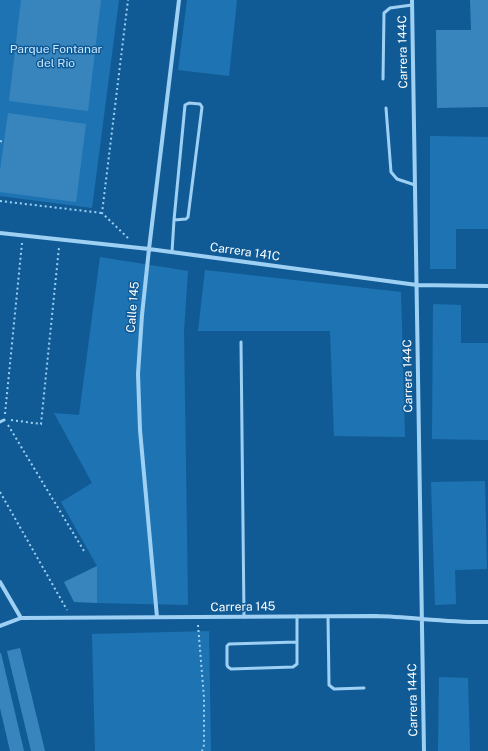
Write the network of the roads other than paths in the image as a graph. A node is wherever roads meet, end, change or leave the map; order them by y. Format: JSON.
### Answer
{"nodes":[{"id":1,"x":179,"y":0,"type":"edge"},
{"id":2,"x":412,"y":2,"type":"edge"},
{"id":3,"x":383,"y":79,"type":"dead end"},
{"id":4,"x":386,"y":108,"type":"dead end"},
{"id":5,"x":415,"y":185,"type":"junction"},
{"id":6,"x":174,"y":220,"type":"junction"},
{"id":7,"x":0,"y":233,"type":"edge"},
{"id":8,"x":149,"y":249,"type":"junction"},
{"id":9,"x":172,"y":252,"type":"junction"},
{"id":10,"x":417,"y":286,"type":"junction"},
{"id":11,"x":488,"y":286,"type":"edge"},
{"id":12,"x":241,"y":342,"type":"dead end"},
{"id":13,"x":4,"y":420,"type":"road end"},
{"id":14,"x":0,"y":422,"type":"edge"},
{"id":15,"x":0,"y":582,"type":"edge"},
{"id":16,"x":296,"y":616,"type":"junction"},
{"id":17,"x":328,"y":616,"type":"junction"},
{"id":18,"x":244,"y":617,"type":"junction"},
{"id":19,"x":22,"y":618,"type":"junction"},
{"id":20,"x":157,"y":618,"type":"junction"},
{"id":21,"x":422,"y":619,"type":"junction"},
{"id":22,"x":488,"y":622,"type":"edge"},
{"id":23,"x":0,"y":626,"type":"edge"},
{"id":24,"x":298,"y":642,"type":"junction"},
{"id":25,"x":364,"y":688,"type":"dead end"},
{"id":26,"x":424,"y":751,"type":"edge"}],
"edges":[{"from":1,"to":8,"type":"street","name":"Calle 145"},
{"from":2,"to":3,"type":"lane"},
{"from":2,"to":5,"type":"street","name":"Carrera 144C"},
{"from":4,"to":5,"type":"lane"},
{"from":5,"to":10,"type":"street","name":"Carrera 144C"},
{"from":6,"to":6,"type":"lane"},
{"from":6,"to":9,"type":"lane"},
{"from":7,"to":8,"type":"street","name":"Carrera 141C"},
{"from":8,"to":9,"type":"street","name":"Carrera 141C"},
{"from":8,"to":20,"type":"street","name":"Calle 145"},
{"from":9,"to":10,"type":"street","name":"Carrera 141C"},
{"from":10,"to":11,"type":"street","name":"Carrera 141C"},
{"from":10,"to":21,"type":"street","name":"Carrera 144C"},
{"from":12,"to":18,"type":"lane"},
{"from":13,"to":14,"type":"lane"},
{"from":15,"to":19,"type":"street"},
{"from":16,"to":17,"type":"street","name":"Carrera 145"},
{"from":16,"to":18,"type":"street","name":"Carrera 145"},
{"from":16,"to":24,"type":"lane"},
{"from":17,"to":21,"type":"street","name":"Carrera 145"},
{"from":17,"to":25,"type":"lane"},
{"from":18,"to":20,"type":"street","name":"Carrera 145"},
{"from":19,"to":20,"type":"street","name":"Carrera 145"},
{"from":19,"to":23,"type":"street","name":"Carrera 145"},
{"from":21,"to":22,"type":"street","name":"Carrera 145"},
{"from":21,"to":26,"type":"street","name":"Carrera 144C"},
{"from":24,"to":24,"type":"lane"}]}
